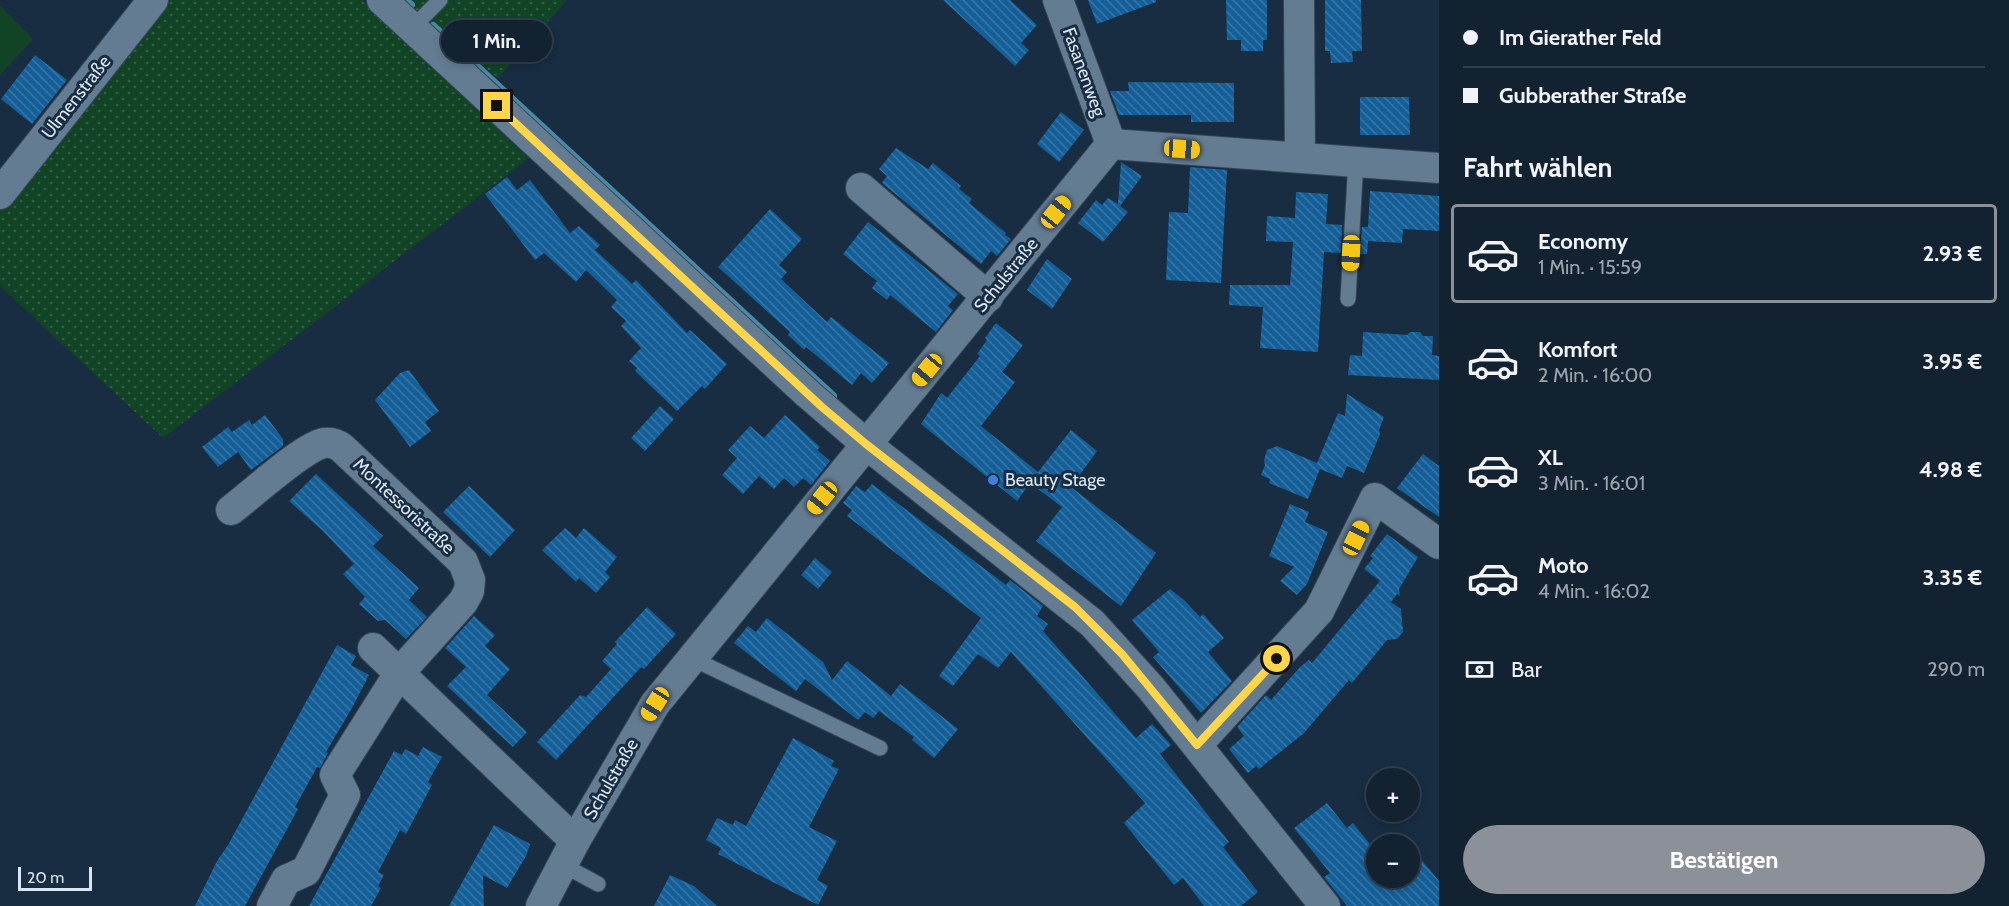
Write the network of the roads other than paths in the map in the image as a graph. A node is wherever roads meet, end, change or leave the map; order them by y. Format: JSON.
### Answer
{"nodes":[{"id":1,"x":153,"y":0,"type":"edge"},
{"id":2,"x":382,"y":0,"type":"edge"},
{"id":3,"x":441,"y":0,"type":"edge"},
{"id":4,"x":1058,"y":0,"type":"edge"},
{"id":5,"x":1299,"y":0,"type":"edge"},
{"id":6,"x":412,"y":28,"type":"junction"},
{"id":7,"x":1111,"y":144,"type":"junction"},
{"id":8,"x":1300,"y":157,"type":"junction"},
{"id":9,"x":1356,"y":160,"type":"junction"},
{"id":10,"x":1439,"y":168,"type":"edge"},
{"id":11,"x":861,"y":188,"type":"dead end"},
{"id":12,"x":0,"y":194,"type":"edge"},
{"id":13,"x":988,"y":297,"type":"junction"},
{"id":14,"x":1348,"y":299,"type":"dead end"},
{"id":15,"x":866,"y":444,"type":"junction"},
{"id":16,"x":231,"y":510,"type":"dead end"},
{"id":17,"x":1439,"y":543,"type":"edge"},
{"id":18,"x":373,"y":648,"type":"dead end"},
{"id":19,"x":691,"y":658,"type":"junction"},
{"id":20,"x":400,"y":672,"type":"junction"},
{"id":21,"x":1197,"y":745,"type":"junction"},
{"id":22,"x":880,"y":748,"type":"dead end"},
{"id":23,"x":569,"y":853,"type":"junction"},
{"id":24,"x":598,"y":884,"type":"dead end"},
{"id":25,"x":272,"y":906,"type":"edge"},
{"id":26,"x":541,"y":906,"type":"edge"},
{"id":27,"x":1324,"y":906,"type":"edge"}],
"edges":[{"from":1,"to":12,"type":"street","name":"Ulmenstraße"},
{"from":2,"to":6,"type":"street"},
{"from":3,"to":6,"type":"lane"},
{"from":4,"to":7,"type":"street","name":"Fasanenweg"},
{"from":5,"to":8,"type":"street"},
{"from":6,"to":15,"type":"street"},
{"from":7,"to":8,"type":"street"},
{"from":7,"to":13,"type":"street","name":"Schulstraße"},
{"from":8,"to":9,"type":"street"},
{"from":9,"to":10,"type":"street"},
{"from":9,"to":14,"type":"lane"},
{"from":11,"to":13,"type":"street"},
{"from":13,"to":15,"type":"street","name":"Schulstraße"},
{"from":15,"to":19,"type":"street","name":"Schulstraße"},
{"from":15,"to":21,"type":"street"},
{"from":16,"to":20,"type":"street","name":"Montessoristraße"},
{"from":17,"to":21,"type":"street"},
{"from":18,"to":20,"type":"street"},
{"from":19,"to":22,"type":"lane"},
{"from":19,"to":23,"type":"street","name":"Schulstraße"},
{"from":20,"to":23,"type":"street"},
{"from":20,"to":25,"type":"street"},
{"from":21,"to":27,"type":"street"},
{"from":23,"to":24,"type":"lane"},
{"from":23,"to":26,"type":"street","name":"Schulstraße"}]}
